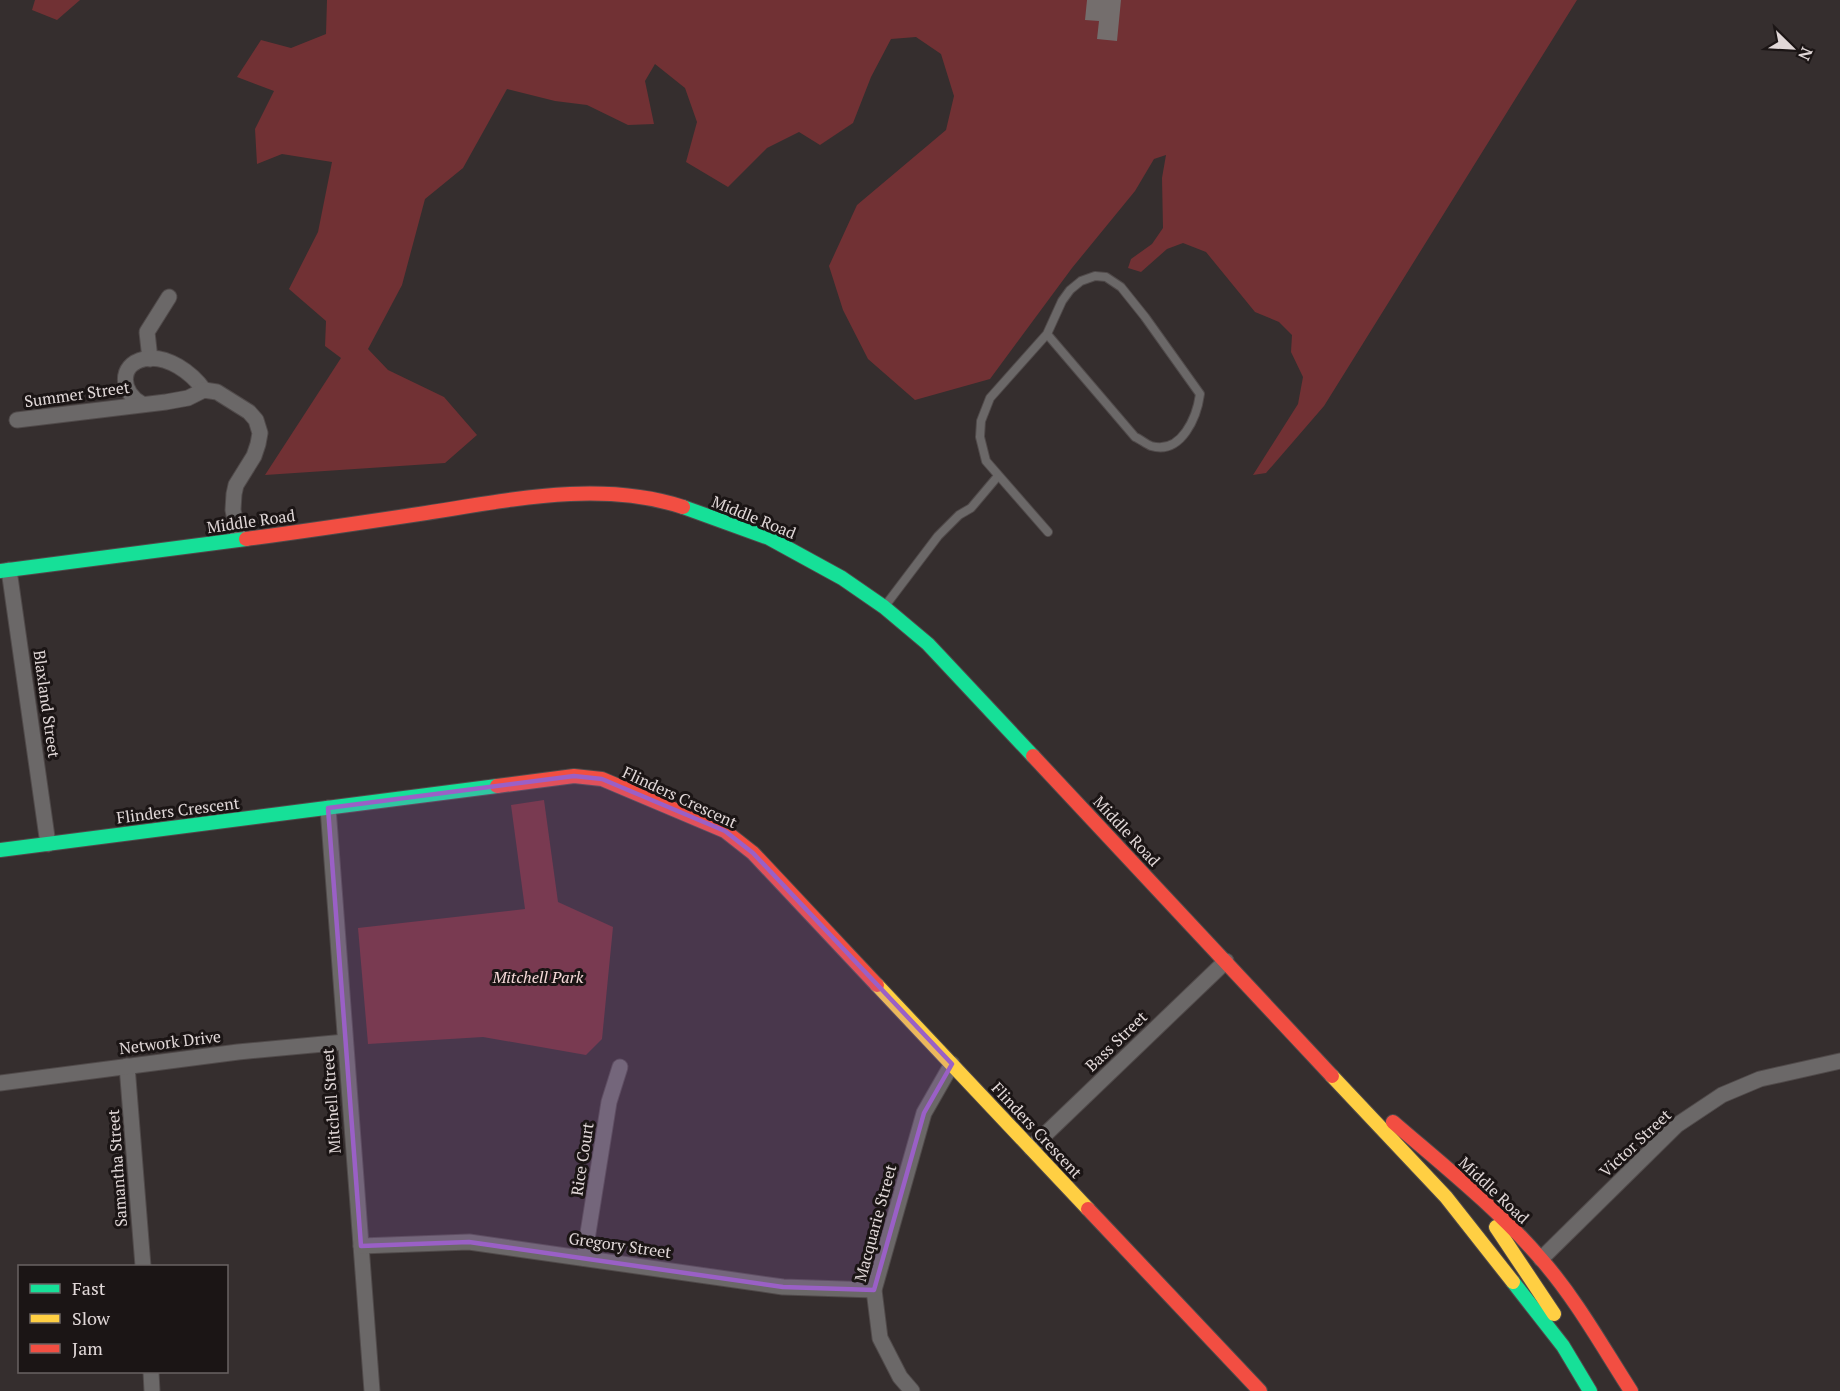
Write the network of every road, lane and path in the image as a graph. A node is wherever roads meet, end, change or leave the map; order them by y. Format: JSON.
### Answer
{"nodes":[{"id":1,"x":170,"y":297,"type":"dead end"},
{"id":2,"x":1047,"y":334,"type":"junction"},
{"id":3,"x":150,"y":359,"type":"junction"},
{"id":4,"x":204,"y":390,"type":"junction"},
{"id":5,"x":142,"y":404,"type":"junction"},
{"id":6,"x":17,"y":420,"type":"dead end"},
{"id":7,"x":998,"y":476,"type":"junction"},
{"id":8,"x":1048,"y":532,"type":"dead end"},
{"id":9,"x":239,"y":539,"type":"junction"},
{"id":10,"x":4,"y":570,"type":"edge"},
{"id":11,"x":884,"y":607,"type":"junction"},
{"id":12,"x":328,"y":807,"type":"junction"},
{"id":13,"x":48,"y":844,"type":"junction"},
{"id":14,"x":0,"y":850,"type":"edge"},
{"id":15,"x":1226,"y":961,"type":"junction"},
{"id":16,"x":345,"y":1042,"type":"junction"},
{"id":17,"x":1302,"y":1042,"type":"junction"},
{"id":18,"x":1840,"y":1061,"type":"edge"},
{"id":19,"x":952,"y":1064,"type":"junction"},
{"id":20,"x":127,"y":1066,"type":"junction"},
{"id":21,"x":620,"y":1067,"type":"dead end"},
{"id":22,"x":0,"y":1083,"type":"edge"},
{"id":23,"x":1031,"y":1148,"type":"junction"},
{"id":24,"x":1492,"y":1208,"type":"junction"},
{"id":25,"x":361,"y":1246,"type":"junction"},
{"id":26,"x":584,"y":1258,"type":"junction"},
{"id":27,"x":1541,"y":1259,"type":"junction"},
{"id":28,"x":143,"y":1265,"type":"edge"},
{"id":29,"x":874,"y":1290,"type":"junction"},
{"id":30,"x":1563,"y":1346,"type":"junction"},
{"id":31,"x":151,"y":1373,"type":"edge"},
{"id":32,"x":152,"y":1391,"type":"edge"},
{"id":33,"x":372,"y":1391,"type":"edge"},
{"id":34,"x":912,"y":1391,"type":"edge"},
{"id":35,"x":1260,"y":1391,"type":"edge"},
{"id":36,"x":1590,"y":1391,"type":"edge"},
{"id":37,"x":1631,"y":1391,"type":"edge"}],
"edges":[{"from":1,"to":3,"type":"street"},
{"from":2,"to":2,"type":"lane"},
{"from":2,"to":7,"type":"lane"},
{"from":3,"to":4,"type":"street"},
{"from":3,"to":5,"type":"street","name":"Summer Street"},
{"from":4,"to":5,"type":"street","name":"Summer Street"},
{"from":4,"to":9,"type":"street"},
{"from":5,"to":6,"type":"street","name":"Summer Street"},
{"from":7,"to":8,"type":"lane"},
{"from":7,"to":11,"type":"lane"},
{"from":9,"to":10,"type":"main road","name":"Middle Road"},
{"from":9,"to":11,"type":"main road","name":"Middle Road"},
{"from":10,"to":13,"type":"street","name":"Blaxland Street"},
{"from":11,"to":15,"type":"main road","name":"Middle Road"},
{"from":12,"to":13,"type":"main road","name":"Flinders Crescent"},
{"from":12,"to":16,"type":"street","name":"Mitchell Street"},
{"from":12,"to":19,"type":"main road","name":"Flinders Crescent"},
{"from":13,"to":14,"type":"main road","name":"Flinders Crescent"},
{"from":15,"to":17,"type":"main road","name":"Middle Road"},
{"from":15,"to":23,"type":"street","name":"Bass Street"},
{"from":16,"to":20,"type":"street","name":"Network Drive"},
{"from":16,"to":25,"type":"street","name":"Mitchell Street"},
{"from":17,"to":24,"type":"main road","name":"Middle Road"},
{"from":17,"to":30,"type":"main road","name":"Middle Road"},
{"from":18,"to":27,"type":"street","name":"Victor Street"},
{"from":19,"to":23,"type":"main road","name":"Flinders Crescent"},
{"from":19,"to":29,"type":"street","name":"Macquarie Street"},
{"from":20,"to":22,"type":"street","name":"Network Drive"},
{"from":20,"to":28,"type":"street","name":"Samantha Street"},
{"from":21,"to":26,"type":"street","name":"Rice Court"},
{"from":23,"to":35,"type":"main road","name":"Flinders Crescent"},
{"from":24,"to":27,"type":"main road","name":"Middle Road"},
{"from":24,"to":30,"type":"main road"},
{"from":25,"to":26,"type":"street","name":"Gregory Street"},
{"from":25,"to":33,"type":"street","name":"Mitchell Street"},
{"from":26,"to":29,"type":"street","name":"Gregory Street"},
{"from":27,"to":37,"type":"main road","name":"Middle Road"},
{"from":29,"to":34,"type":"street","name":"Macquarie Street"},
{"from":30,"to":36,"type":"main road","name":"Middle Road"},
{"from":31,"to":32,"type":"street"}]}
